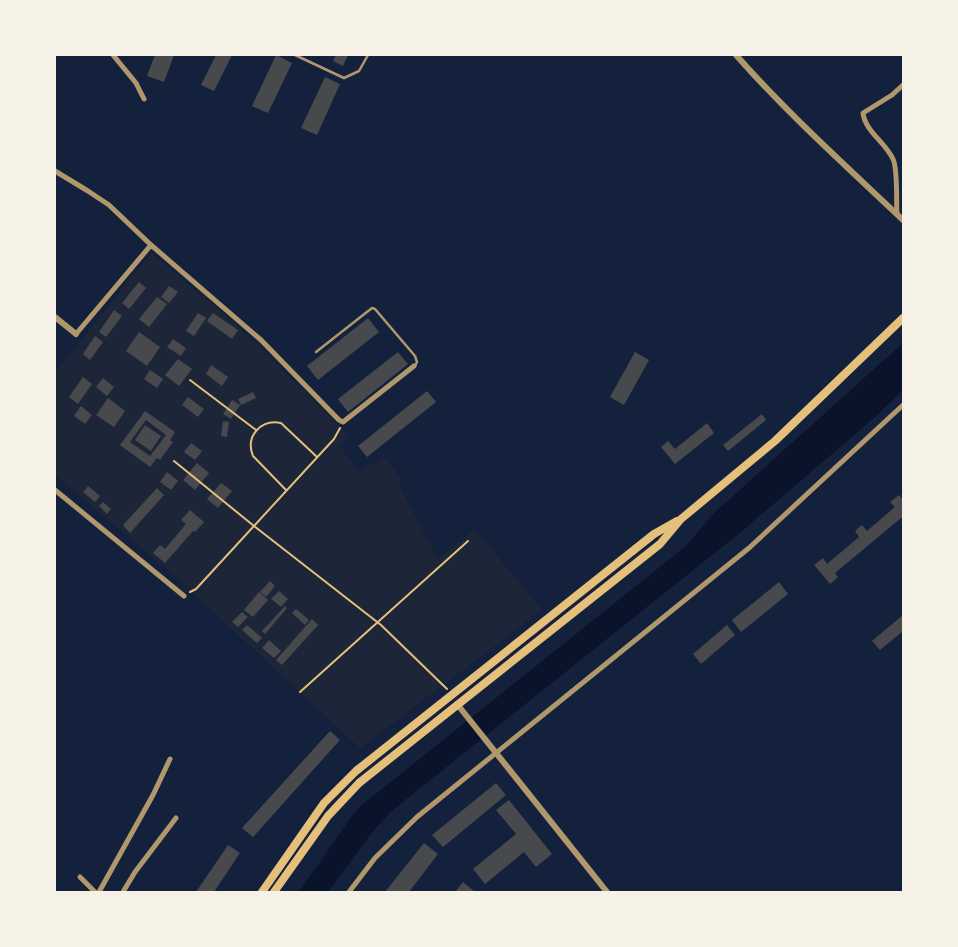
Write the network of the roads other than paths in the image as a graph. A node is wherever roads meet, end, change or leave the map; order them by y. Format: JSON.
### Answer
{"nodes":[{"id":1,"x":112,"y":55,"type":"edge"},
{"id":2,"x":295,"y":55,"type":"edge"},
{"id":3,"x":368,"y":55,"type":"edge"},
{"id":4,"x":736,"y":55,"type":"edge"},
{"id":5,"x":903,"y":85,"type":"edge"},
{"id":6,"x":144,"y":99,"type":"dead end"},
{"id":7,"x":55,"y":171,"type":"edge"},
{"id":8,"x":897,"y":214,"type":"junction"},
{"id":9,"x":903,"y":220,"type":"edge"},
{"id":10,"x":151,"y":245,"type":"junction"},
{"id":11,"x":55,"y":317,"type":"edge"},
{"id":12,"x":903,"y":318,"type":"edge"},
{"id":13,"x":76,"y":334,"type":"joint"},
{"id":14,"x":316,"y":352,"type":"dead end"},
{"id":15,"x":414,"y":366,"type":"joint"},
{"id":16,"x":903,"y":405,"type":"edge"},
{"id":17,"x":55,"y":490,"type":"edge"},
{"id":18,"x":681,"y":519,"type":"junction"},
{"id":19,"x":184,"y":596,"type":"road end"},
{"id":20,"x":457,"y":704,"type":"junction"},
{"id":21,"x":496,"y":753,"type":"junction"},
{"id":22,"x":170,"y":759,"type":"dead end"},
{"id":23,"x":176,"y":818,"type":"dead end"},
{"id":24,"x":80,"y":877,"type":"dead end"},
{"id":25,"x":97,"y":892,"type":"edge"},
{"id":26,"x":123,"y":892,"type":"edge"},
{"id":27,"x":262,"y":892,"type":"edge"},
{"id":28,"x":274,"y":892,"type":"edge"},
{"id":29,"x":349,"y":892,"type":"edge"},
{"id":30,"x":607,"y":892,"type":"edge"}],
"edges":[{"from":1,"to":6,"type":"street"},
{"from":2,"to":3,"type":"lane"},
{"from":4,"to":8,"type":"street"},
{"from":5,"to":8,"type":"street"},
{"from":7,"to":10,"type":"street"},
{"from":8,"to":9,"type":"street"},
{"from":10,"to":13,"type":"street"},
{"from":10,"to":15,"type":"street"},
{"from":11,"to":13,"type":"street"},
{"from":12,"to":18,"type":"main road"},
{"from":14,"to":15,"type":"lane"},
{"from":16,"to":21,"type":"street"},
{"from":17,"to":19,"type":"street"},
{"from":18,"to":20,"type":"main road"},
{"from":18,"to":27,"type":"main road"},
{"from":20,"to":21,"type":"street"},
{"from":20,"to":28,"type":"main road"},
{"from":21,"to":29,"type":"street"},
{"from":21,"to":30,"type":"street"},
{"from":22,"to":25,"type":"street"},
{"from":23,"to":26,"type":"street"},
{"from":24,"to":25,"type":"street"}]}
